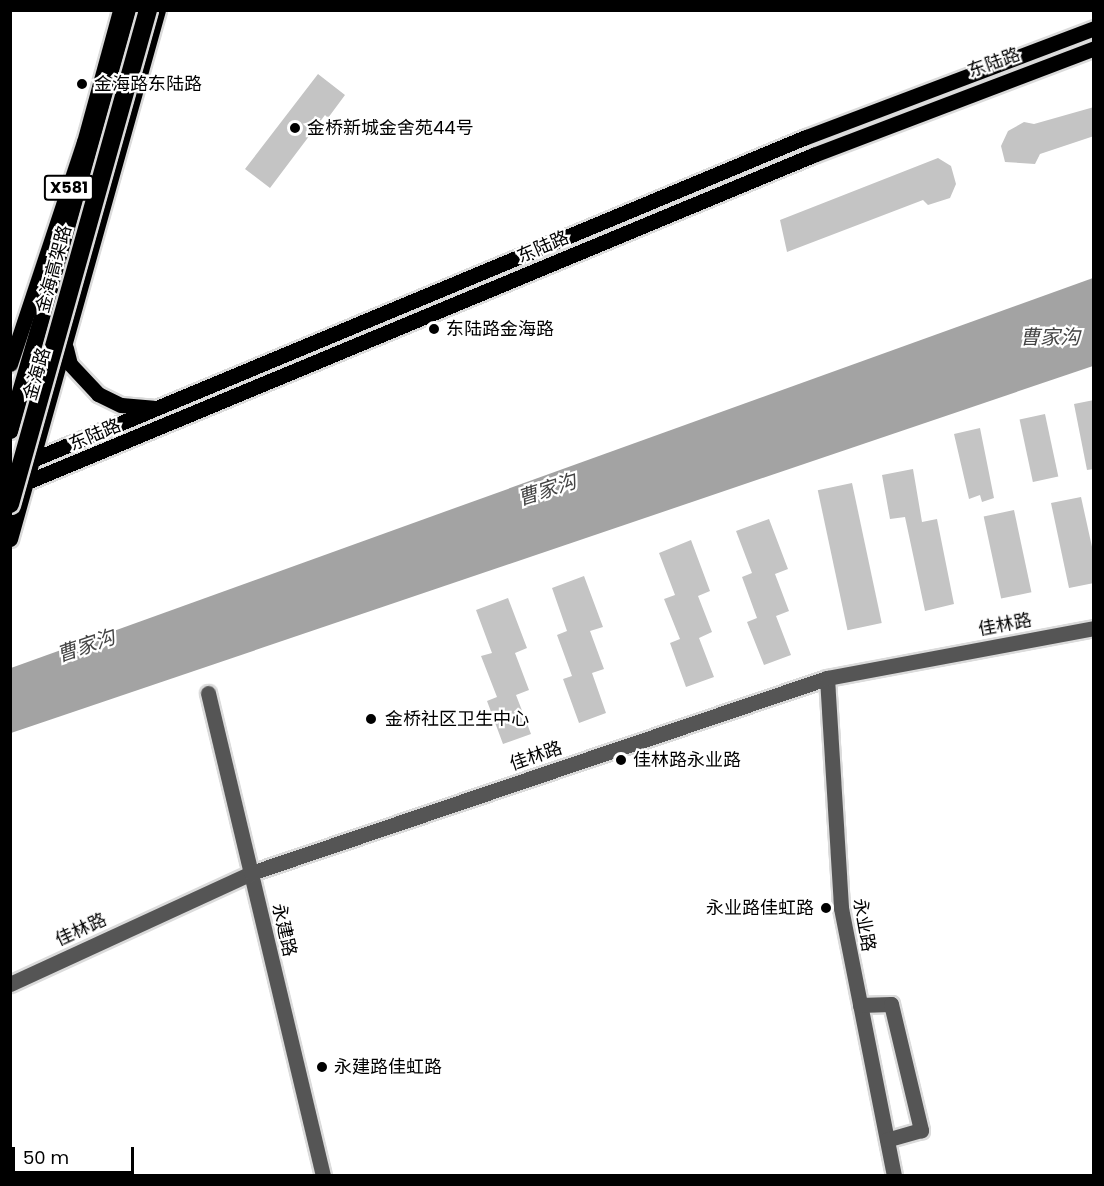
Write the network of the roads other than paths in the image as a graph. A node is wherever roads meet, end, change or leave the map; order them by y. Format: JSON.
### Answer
{"nodes":[{"id":1,"x":120,"y":10,"type":"edge"},
{"id":2,"x":134,"y":10,"type":"edge"},
{"id":3,"x":148,"y":10,"type":"edge"},
{"id":4,"x":158,"y":10,"type":"edge"},
{"id":5,"x":1094,"y":28,"type":"edge"},
{"id":6,"x":1094,"y":48,"type":"edge"},
{"id":7,"x":46,"y":313,"type":"junction"},
{"id":8,"x":73,"y":321,"type":"junction"},
{"id":9,"x":10,"y":364,"type":"edge"},
{"id":10,"x":159,"y":408,"type":"junction"},
{"id":11,"x":10,"y":421,"type":"edge"},
{"id":12,"x":10,"y":430,"type":"edge"},
{"id":13,"x":32,"y":461,"type":"junction"},
{"id":14,"x":10,"y":469,"type":"edge"},
{"id":15,"x":26,"y":484,"type":"junction"},
{"id":16,"x":10,"y":489,"type":"edge"},
{"id":17,"x":10,"y":504,"type":"edge"},
{"id":18,"x":10,"y":539,"type":"edge"},
{"id":19,"x":1094,"y":628,"type":"edge"},
{"id":20,"x":827,"y":678,"type":"junction"},
{"id":21,"x":207,"y":693,"type":"dead end"},
{"id":22,"x":251,"y":873,"type":"junction"},
{"id":23,"x":10,"y":984,"type":"edge"},
{"id":24,"x":860,"y":1005,"type":"junction"},
{"id":25,"x":887,"y":1140,"type":"junction"},
{"id":26,"x":323,"y":1176,"type":"edge"},
{"id":27,"x":894,"y":1176,"type":"edge"}],
"edges":[{"from":1,"to":9,"type":"main road","name":"金海路","number":"X581"},
{"from":2,"to":7,"type":"highway","name":"金海高架路"},
{"from":3,"to":17,"type":"highway","name":"金海高架路","bridge":true},
{"from":4,"to":8,"type":"main road","name":"金海路","number":"X581"},
{"from":5,"to":10,"type":"main road","name":"东陆路"},
{"from":6,"to":15,"type":"main road","name":"东陆路"},
{"from":7,"to":11,"type":"highway"},
{"from":7,"to":12,"type":"highway","name":"金海高架路"},
{"from":8,"to":10,"type":"main road"},
{"from":8,"to":13,"type":"main road","name":"金海路","number":"X581"},
{"from":10,"to":13,"type":"main road","name":"东陆路"},
{"from":13,"to":14,"type":"main road","name":"东陆路"},
{"from":13,"to":15,"type":"main road","name":"金海路","number":"X581"},
{"from":15,"to":16,"type":"main road","name":"东陆路"},
{"from":15,"to":18,"type":"main road","name":"金海路","number":"X581"},
{"from":19,"to":20,"type":"street","name":"佳林路"},
{"from":20,"to":22,"type":"street","name":"佳林路"},
{"from":20,"to":24,"type":"street","name":"永业路"},
{"from":21,"to":22,"type":"street","name":"永建路"},
{"from":22,"to":23,"type":"street","name":"佳林路"},
{"from":22,"to":26,"type":"street","name":"永建路"},
{"from":24,"to":25,"type":"street","name":"永业路"},
{"from":24,"to":25,"type":"street"},
{"from":25,"to":27,"type":"street","name":"永业路"}]}
